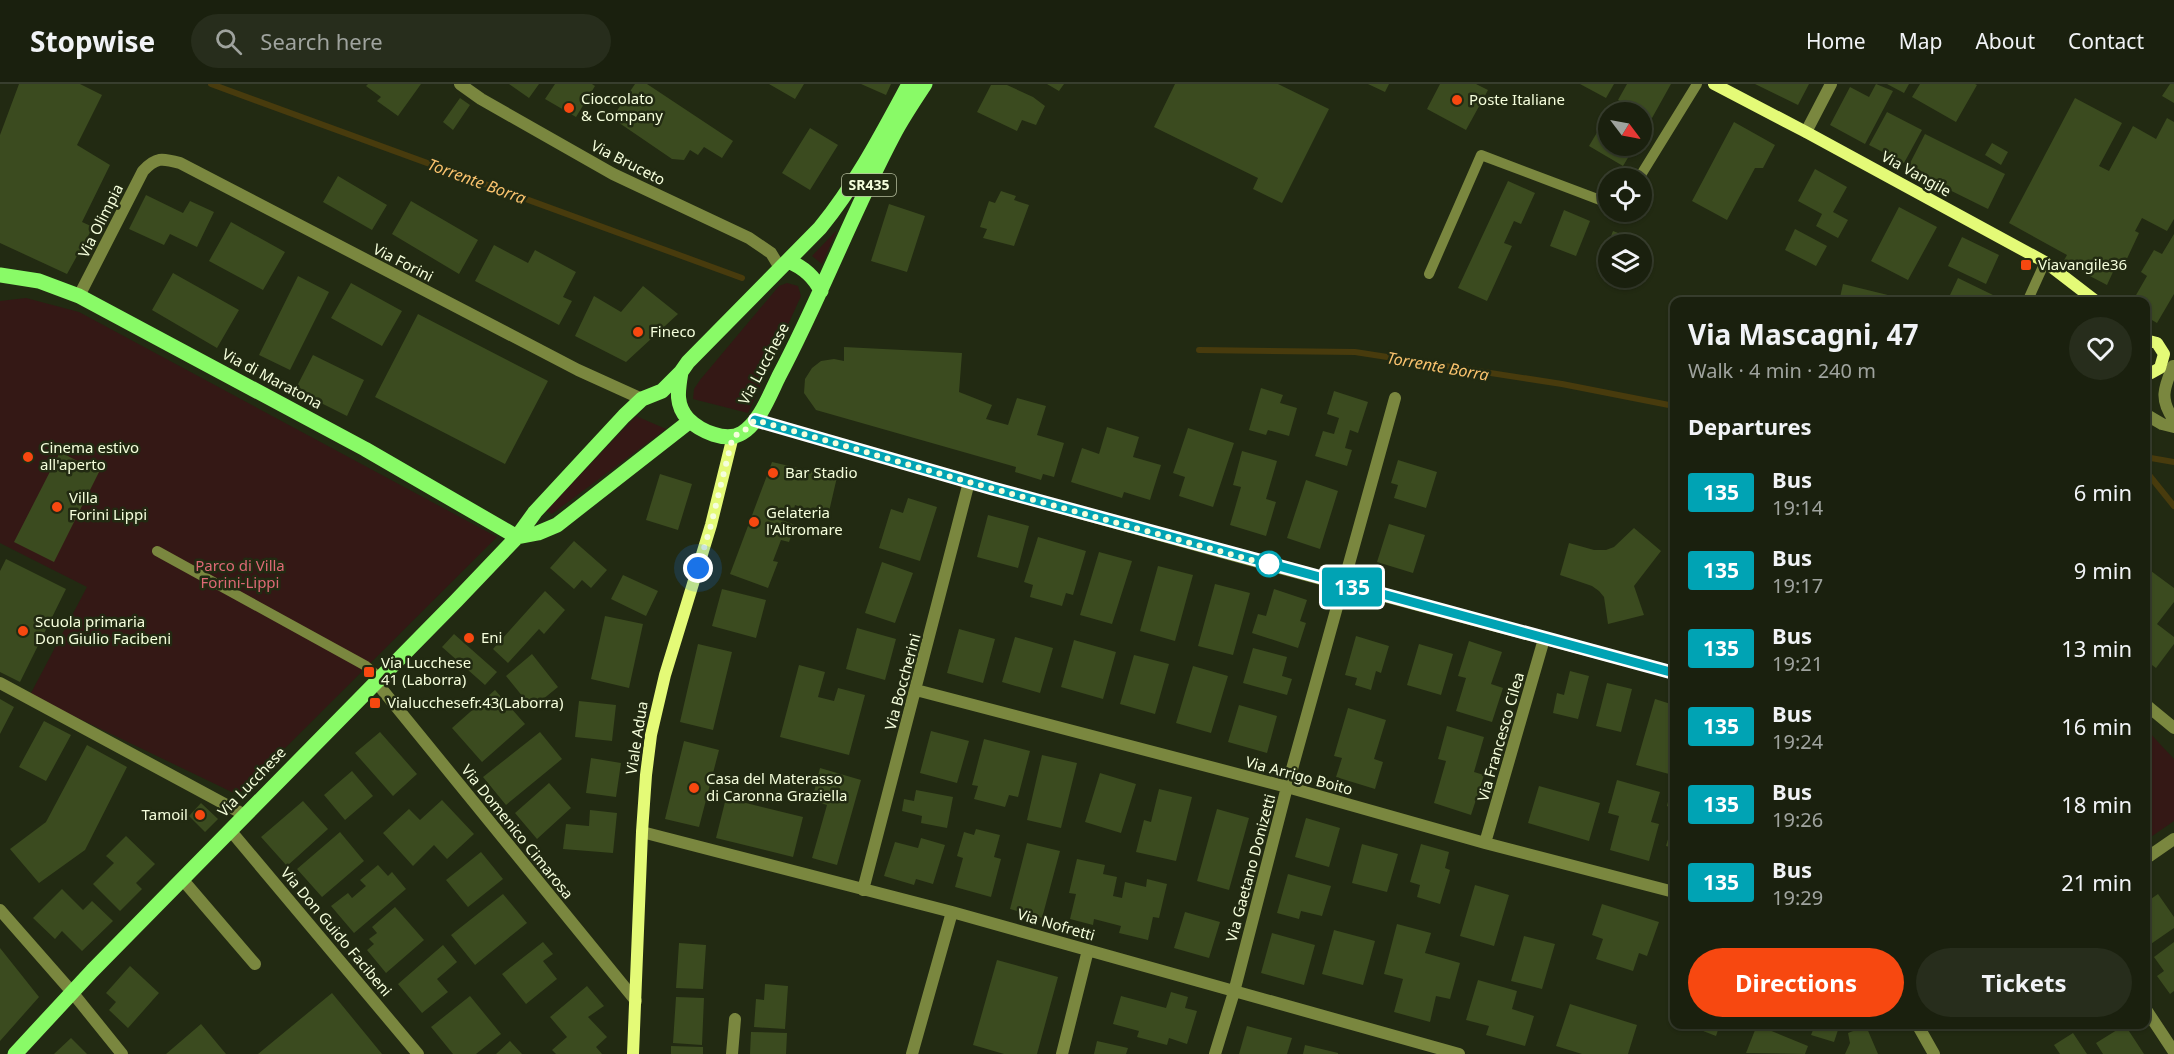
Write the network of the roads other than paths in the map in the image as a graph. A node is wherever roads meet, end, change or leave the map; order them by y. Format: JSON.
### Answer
{"nodes":[{"id":1,"x":460,"y":84,"type":"edge"},
{"id":2,"x":909,"y":84,"type":"edge"},
{"id":3,"x":925,"y":84,"type":"edge"},
{"id":4,"x":1697,"y":84,"type":"edge"},
{"id":5,"x":1714,"y":84,"type":"edge"},
{"id":6,"x":1832,"y":84,"type":"edge"},
{"id":7,"x":1806,"y":132,"type":"junction"},
{"id":8,"x":152,"y":162,"type":"joint"},
{"id":9,"x":1645,"y":168,"type":"edge"},
{"id":10,"x":1598,"y":198,"type":"edge"},
{"id":11,"x":784,"y":265,"type":"junction"},
{"id":12,"x":2050,"y":266,"type":"junction"},
{"id":13,"x":1429,"y":274,"type":"dead end"},
{"id":14,"x":0,"y":275,"type":"edge"},
{"id":15,"x":821,"y":291,"type":"junction"},
{"id":16,"x":79,"y":296,"type":"junction"},
{"id":17,"x":2030,"y":297,"type":"edge"},
{"id":18,"x":2079,"y":297,"type":"edge"},
{"id":19,"x":2090,"y":297,"type":"edge"},
{"id":20,"x":2150,"y":340,"type":"edge"},
{"id":21,"x":2160,"y":346,"type":"junction"},
{"id":22,"x":2174,"y":350,"type":"edge"},
{"id":23,"x":2173,"y":366,"type":"edge"},
{"id":24,"x":2160,"y":368,"type":"junction"},
{"id":25,"x":681,"y":372,"type":"junction"},
{"id":26,"x":2150,"y":373,"type":"edge"},
{"id":27,"x":1395,"y":398,"type":"dead end"},
{"id":28,"x":642,"y":399,"type":"junction"},
{"id":29,"x":2150,"y":417,"type":"edge"},
{"id":30,"x":755,"y":420,"type":"junction"},
{"id":31,"x":2174,"y":420,"type":"edge"},
{"id":32,"x":690,"y":421,"type":"junction"},
{"id":33,"x":2174,"y":427,"type":"edge"},
{"id":34,"x":733,"y":436,"type":"junction"},
{"id":35,"x":969,"y":482,"type":"junction"},
{"id":36,"x":517,"y":537,"type":"junction"},
{"id":37,"x":157,"y":551,"type":"dead end"},
{"id":38,"x":1342,"y":585,"type":"junction"},
{"id":39,"x":1544,"y":639,"type":"junction"},
{"id":40,"x":1670,"y":672,"type":"edge"},
{"id":41,"x":378,"y":680,"type":"junction"},
{"id":42,"x":0,"y":683,"type":"edge"},
{"id":43,"x":916,"y":690,"type":"junction"},
{"id":44,"x":2150,"y":708,"type":"edge"},
{"id":45,"x":2174,"y":728,"type":"edge"},
{"id":46,"x":1287,"y":787,"type":"junction"},
{"id":47,"x":246,"y":815,"type":"junction"},
{"id":48,"x":230,"y":830,"type":"junction"},
{"id":49,"x":642,"y":831,"type":"junction"},
{"id":50,"x":2174,"y":839,"type":"edge"},
{"id":51,"x":1485,"y":843,"type":"junction"},
{"id":52,"x":2150,"y":856,"type":"edge"},
{"id":53,"x":182,"y":879,"type":"junction"},
{"id":54,"x":863,"y":890,"type":"junction"},
{"id":55,"x":1670,"y":891,"type":"edge"},
{"id":56,"x":0,"y":910,"type":"edge"},
{"id":57,"x":952,"y":912,"type":"junction"},
{"id":58,"x":1088,"y":950,"type":"junction"},
{"id":59,"x":255,"y":964,"type":"dead end"},
{"id":60,"x":72,"y":992,"type":"junction"},
{"id":61,"x":1234,"y":992,"type":"junction"},
{"id":62,"x":636,"y":1001,"type":"junction"},
{"id":63,"x":2150,"y":1016,"type":"edge"},
{"id":64,"x":735,"y":1019,"type":"dead end"},
{"id":65,"x":1920,"y":1029,"type":"edge"},
{"id":66,"x":2174,"y":1052,"type":"edge"},
{"id":67,"x":15,"y":1054,"type":"edge"},
{"id":68,"x":122,"y":1054,"type":"edge"},
{"id":69,"x":418,"y":1054,"type":"edge"},
{"id":70,"x":633,"y":1054,"type":"edge"},
{"id":71,"x":732,"y":1054,"type":"edge"},
{"id":72,"x":912,"y":1054,"type":"edge"},
{"id":73,"x":1062,"y":1054,"type":"edge"},
{"id":74,"x":1215,"y":1054,"type":"edge"},
{"id":75,"x":1459,"y":1054,"type":"edge"},
{"id":76,"x":1934,"y":1054,"type":"edge"}],
"edges":[{"from":1,"to":11,"type":"street","name":"Via Bruceto"},
{"from":2,"to":11,"type":"main road","number":"SR435"},
{"from":3,"to":15,"type":"main road","number":"SR435"},
{"from":4,"to":9,"type":"lane"},
{"from":5,"to":7,"type":"main road","name":"Via Vangile"},
{"from":6,"to":7,"type":"street"},
{"from":7,"to":12,"type":"main road","name":"Via Vangile"},
{"from":8,"to":16,"type":"street","name":"Via Olimpia"},
{"from":8,"to":28,"type":"street","name":"Via Forini"},
{"from":10,"to":13,"type":"lane"},
{"from":11,"to":15,"type":"main road"},
{"from":11,"to":25,"type":"main road"},
{"from":12,"to":17,"type":"lane"},
{"from":12,"to":18,"type":"main road"},
{"from":12,"to":19,"type":"main road","name":"Via Vangile"},
{"from":14,"to":16,"type":"main road","name":"Via di Maratona"},
{"from":15,"to":30,"type":"main road","name":"Via Lucchese"},
{"from":16,"to":36,"type":"main road","name":"Via di Maratona"},
{"from":20,"to":21,"type":"main road"},
{"from":21,"to":22,"type":"main road"},
{"from":21,"to":24,"type":"main road"},
{"from":23,"to":24,"type":"main road"},
{"from":23,"to":31,"type":"street"},
{"from":24,"to":26,"type":"main road"},
{"from":25,"to":28,"type":"main road","name":"Via Lucchese"},
{"from":25,"to":32,"type":"main road"},
{"from":27,"to":38,"type":"street","name":"Via Gaetano Donizetti"},
{"from":28,"to":36,"type":"main road","name":"Via Lucchese"},
{"from":29,"to":33,"type":"street"},
{"from":30,"to":34,"type":"main road","name":"Via Lucchese"},
{"from":30,"to":35,"type":"street"},
{"from":32,"to":34,"type":"main road"},
{"from":32,"to":36,"type":"main road"},
{"from":34,"to":49,"type":"main road","name":"Viale Adua"},
{"from":35,"to":38,"type":"street"},
{"from":35,"to":43,"type":"street","name":"Via Boccherini"},
{"from":36,"to":41,"type":"main road","name":"Via Lucchese"},
{"from":37,"to":41,"type":"lane"},
{"from":38,"to":39,"type":"street"},
{"from":38,"to":46,"type":"street","name":"Via Gaetano Donizetti"},
{"from":39,"to":40,"type":"street"},
{"from":39,"to":51,"type":"street","name":"Via Francesco Cilea"},
{"from":41,"to":47,"type":"main road","name":"Via Lucchese"},
{"from":41,"to":62,"type":"street","name":"Via Domenico Cimarosa"},
{"from":42,"to":47,"type":"street"},
{"from":43,"to":46,"type":"street","name":"Via Arrigo Boito"},
{"from":43,"to":54,"type":"street","name":"Via Boccherini"},
{"from":44,"to":45,"type":"street"},
{"from":46,"to":51,"type":"street","name":"Via Arrigo Boito"},
{"from":46,"to":61,"type":"street","name":"Via Gaetano Donizetti"},
{"from":47,"to":48,"type":"main road","name":"Via Lucchese"},
{"from":48,"to":53,"type":"main road","name":"Via Lucchese"},
{"from":48,"to":69,"type":"street","name":"Via Don Guido Facibeni"},
{"from":49,"to":54,"type":"street","name":"Via Nofretti"},
{"from":49,"to":62,"type":"main road","name":"Viale Adua"},
{"from":50,"to":52,"type":"street"},
{"from":51,"to":55,"type":"street","name":"Via Arrigo Boito"},
{"from":53,"to":59,"type":"street"},
{"from":53,"to":60,"type":"main road","name":"Via Lucchese"},
{"from":54,"to":57,"type":"street","name":"Via Nofretti"},
{"from":56,"to":60,"type":"street"},
{"from":57,"to":58,"type":"street","name":"Via Nofretti"},
{"from":57,"to":72,"type":"street"},
{"from":58,"to":61,"type":"street","name":"Via Nofretti"},
{"from":58,"to":73,"type":"street"},
{"from":60,"to":67,"type":"main road","name":"Via Lucchese"},
{"from":60,"to":68,"type":"street"},
{"from":61,"to":74,"type":"street","name":"Via Gaetano Donizetti"},
{"from":61,"to":75,"type":"street","name":"Via Nofretti"},
{"from":62,"to":70,"type":"main road","name":"Viale Adua"},
{"from":63,"to":66,"type":"street"},
{"from":64,"to":71,"type":"street"},
{"from":65,"to":76,"type":"street"}]}
